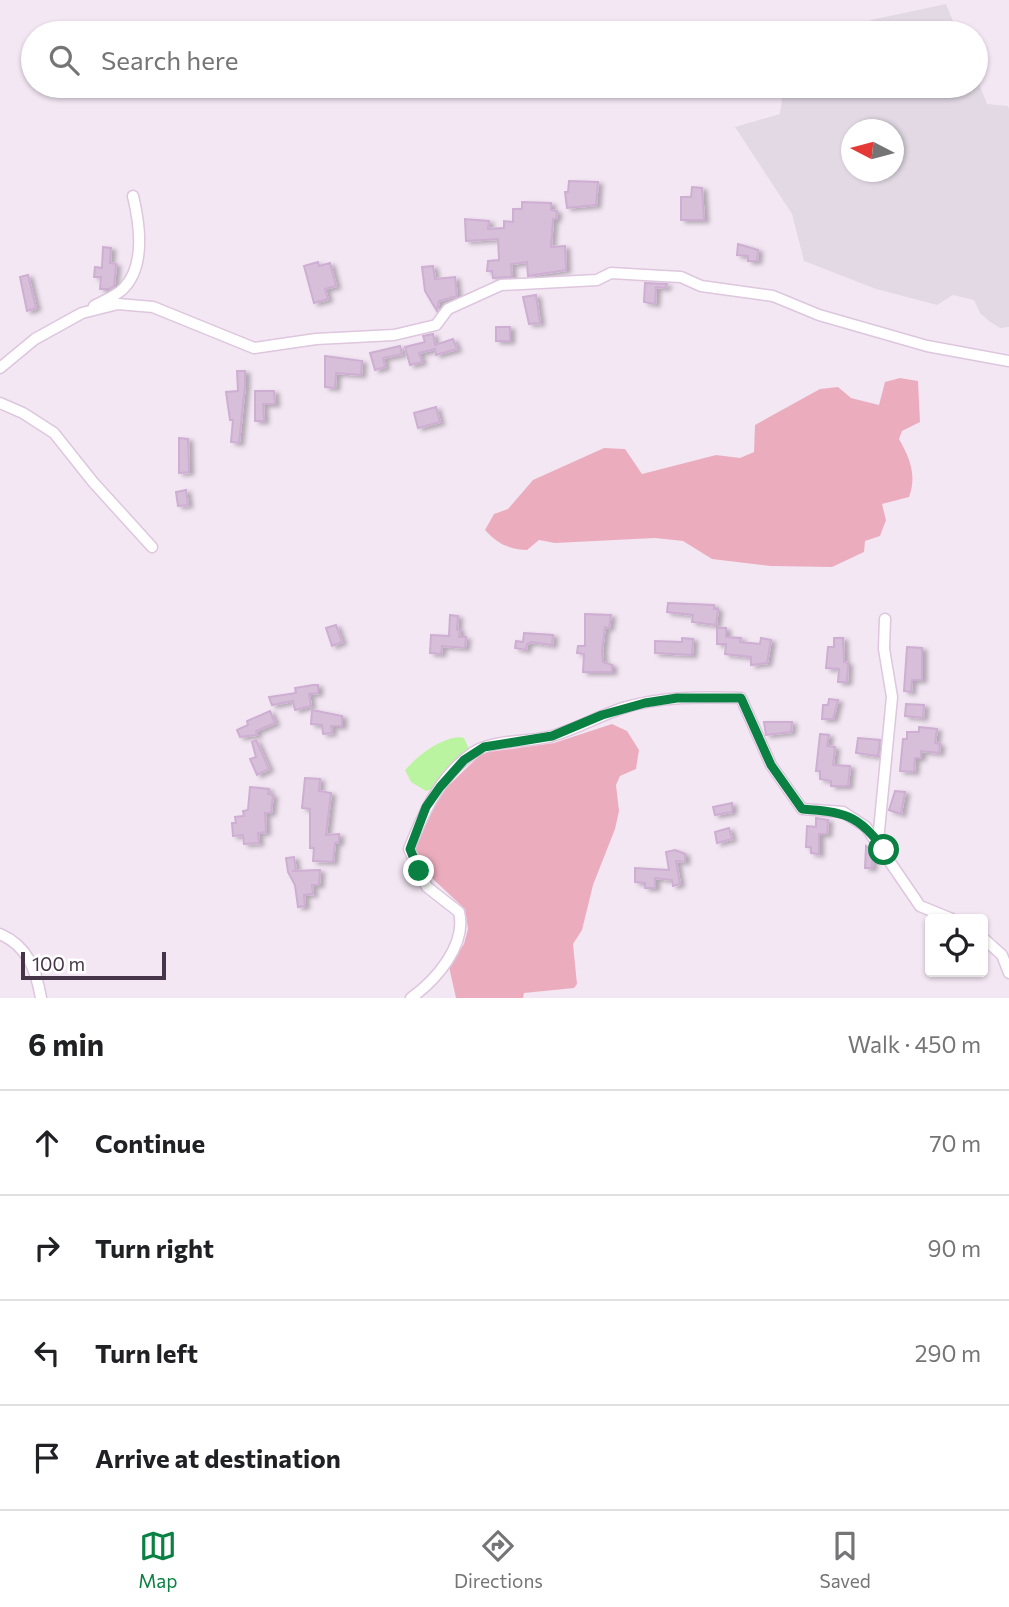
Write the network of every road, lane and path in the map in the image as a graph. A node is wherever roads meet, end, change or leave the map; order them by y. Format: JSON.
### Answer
{"nodes":[{"id":1,"x":133,"y":196,"type":"dead end"},
{"id":2,"x":82,"y":313,"type":"junction"},
{"id":3,"x":1009,"y":360,"type":"edge"},
{"id":4,"x":0,"y":368,"type":"edge"},
{"id":5,"x":0,"y":403,"type":"edge"},
{"id":6,"x":152,"y":547,"type":"dead end"},
{"id":7,"x":885,"y":619,"type":"dead end"},
{"id":8,"x":878,"y":841,"type":"junction"},
{"id":9,"x":940,"y":914,"type":"edge"},
{"id":10,"x":0,"y":934,"type":"edge"},
{"id":11,"x":988,"y":943,"type":"edge"},
{"id":12,"x":1009,"y":973,"type":"edge"},
{"id":13,"x":41,"y":998,"type":"edge"},
{"id":14,"x":411,"y":998,"type":"edge"}],
"edges":[{"from":1,"to":2,"type":"street"},
{"from":2,"to":3,"type":"street"},
{"from":2,"to":4,"type":"street"},
{"from":5,"to":6,"type":"street"},
{"from":7,"to":8,"type":"street"},
{"from":8,"to":9,"type":"street"},
{"from":8,"to":14,"type":"street"},
{"from":10,"to":13,"type":"street"},
{"from":11,"to":12,"type":"street"}]}
